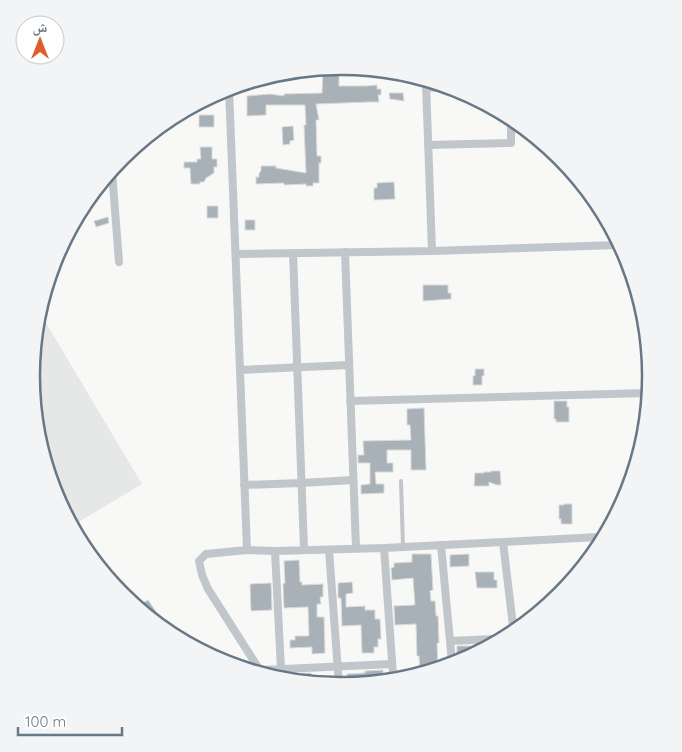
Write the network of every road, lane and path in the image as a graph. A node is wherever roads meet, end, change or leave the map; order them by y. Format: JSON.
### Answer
{"nodes":[{"id":1,"x":426,"y":87,"type":"edge"},
{"id":2,"x":229,"y":97,"type":"edge"},
{"id":3,"x":511,"y":128,"type":"edge"},
{"id":4,"x":428,"y":145,"type":"junction"},
{"id":5,"x":113,"y":181,"type":"edge"},
{"id":6,"x":612,"y":245,"type":"edge"},
{"id":7,"x":432,"y":251,"type":"junction"},
{"id":8,"x":345,"y":252,"type":"junction"},
{"id":9,"x":293,"y":253,"type":"junction"},
{"id":10,"x":236,"y":254,"type":"junction"},
{"id":11,"x":119,"y":262,"type":"dead end"},
{"id":12,"x":349,"y":365,"type":"junction"},
{"id":13,"x":297,"y":368,"type":"junction"},
{"id":14,"x":240,"y":370,"type":"junction"},
{"id":15,"x":641,"y":393,"type":"edge"},
{"id":16,"x":350,"y":402,"type":"junction"},
{"id":17,"x":353,"y":480,"type":"junction"},
{"id":18,"x":401,"y":481,"type":"dead end"},
{"id":19,"x":301,"y":483,"type":"junction"},
{"id":20,"x":244,"y":484,"type":"junction"},
{"id":21,"x":595,"y":537,"type":"edge"},
{"id":22,"x":503,"y":542,"type":"junction"},
{"id":23,"x":441,"y":545,"type":"junction"},
{"id":24,"x":403,"y":547,"type":"junction"},
{"id":25,"x":356,"y":548,"type":"junction"},
{"id":26,"x":384,"y":548,"type":"junction"},
{"id":27,"x":247,"y":550,"type":"junction"},
{"id":28,"x":304,"y":550,"type":"junction"},
{"id":29,"x":329,"y":550,"type":"junction"},
{"id":30,"x":275,"y":551,"type":"junction"},
{"id":31,"x":513,"y":623,"type":"edge"},
{"id":32,"x":487,"y":639,"type":"edge"},
{"id":33,"x":450,"y":641,"type":"junction"},
{"id":34,"x":451,"y":656,"type":"edge"},
{"id":35,"x":392,"y":664,"type":"junction"},
{"id":36,"x":257,"y":665,"type":"edge"},
{"id":37,"x":338,"y":667,"type":"junction"},
{"id":38,"x":274,"y":669,"type":"edge"},
{"id":39,"x":281,"y":669,"type":"junction"},
{"id":40,"x":393,"y":672,"type":"edge"},
{"id":41,"x":339,"y":677,"type":"edge"}],
"edges":[{"from":1,"to":4,"type":"street"},
{"from":2,"to":10,"type":"street"},
{"from":3,"to":4,"type":"street"},
{"from":4,"to":7,"type":"street"},
{"from":5,"to":11,"type":"street"},
{"from":6,"to":7,"type":"street"},
{"from":7,"to":8,"type":"street"},
{"from":8,"to":9,"type":"street"},
{"from":8,"to":12,"type":"street"},
{"from":9,"to":10,"type":"street"},
{"from":9,"to":13,"type":"street"},
{"from":10,"to":14,"type":"street"},
{"from":12,"to":13,"type":"street"},
{"from":12,"to":16,"type":"street"},
{"from":13,"to":14,"type":"street"},
{"from":13,"to":19,"type":"street"},
{"from":14,"to":20,"type":"street"},
{"from":15,"to":16,"type":"street"},
{"from":16,"to":17,"type":"street"},
{"from":17,"to":19,"type":"street"},
{"from":17,"to":25,"type":"street"},
{"from":18,"to":24,"type":"lane"},
{"from":19,"to":20,"type":"street"},
{"from":19,"to":28,"type":"street"},
{"from":20,"to":27,"type":"street"},
{"from":21,"to":22,"type":"street"},
{"from":22,"to":23,"type":"street"},
{"from":22,"to":31,"type":"street"},
{"from":23,"to":24,"type":"street"},
{"from":23,"to":33,"type":"street"},
{"from":24,"to":26,"type":"street"},
{"from":25,"to":26,"type":"street"},
{"from":25,"to":29,"type":"street"},
{"from":26,"to":35,"type":"street"},
{"from":27,"to":30,"type":"street"},
{"from":27,"to":36,"type":"street"},
{"from":28,"to":29,"type":"street"},
{"from":28,"to":30,"type":"street"},
{"from":29,"to":37,"type":"street"},
{"from":30,"to":39,"type":"street"},
{"from":32,"to":33,"type":"street"},
{"from":33,"to":34,"type":"street"},
{"from":35,"to":37,"type":"street"},
{"from":35,"to":40,"type":"street"},
{"from":37,"to":39,"type":"street"},
{"from":37,"to":41,"type":"street"},
{"from":38,"to":39,"type":"street"}]}
